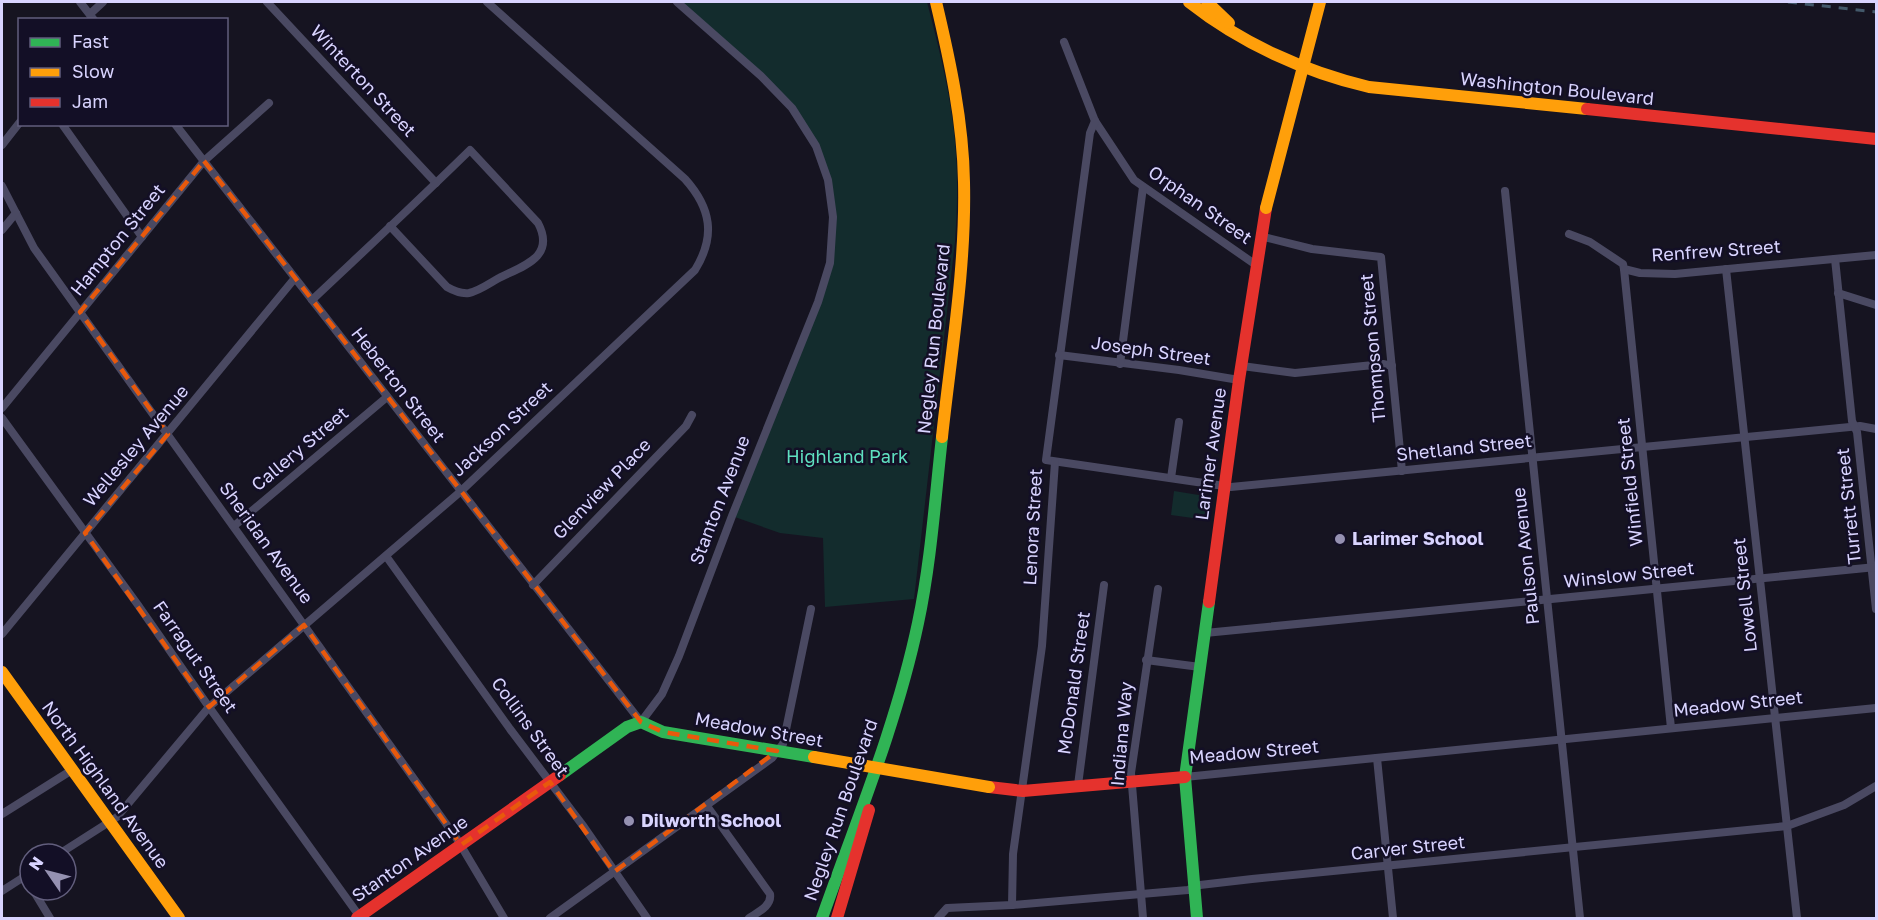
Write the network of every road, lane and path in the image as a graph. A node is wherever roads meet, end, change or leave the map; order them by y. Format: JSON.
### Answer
{"nodes":[{"id":1,"x":80,"y":2,"type":"edge"},
{"id":2,"x":103,"y":2,"type":"edge"},
{"id":3,"x":267,"y":2,"type":"edge"},
{"id":4,"x":487,"y":2,"type":"edge"},
{"id":5,"x":677,"y":2,"type":"edge"},
{"id":6,"x":936,"y":2,"type":"edge"},
{"id":7,"x":944,"y":2,"type":"edge"},
{"id":8,"x":1189,"y":2,"type":"edge"},
{"id":9,"x":1207,"y":2,"type":"edge"},
{"id":10,"x":1320,"y":2,"type":"edge"},
{"id":11,"x":92,"y":17,"type":"edge"},
{"id":12,"x":1244,"y":37,"type":"junction"},
{"id":13,"x":1064,"y":42,"type":"dead end"},
{"id":14,"x":269,"y":103,"type":"dead end"},
{"id":15,"x":1095,"y":121,"type":"junction"},
{"id":16,"x":18,"y":125,"type":"edge"},
{"id":17,"x":63,"y":126,"type":"edge"},
{"id":18,"x":177,"y":126,"type":"edge"},
{"id":19,"x":1876,"y":139,"type":"edge"},
{"id":20,"x":2,"y":145,"type":"edge"},
{"id":21,"x":204,"y":161,"type":"junction"},
{"id":22,"x":436,"y":183,"type":"junction"},
{"id":23,"x":2,"y":186,"type":"edge"},
{"id":24,"x":1143,"y":187,"type":"junction"},
{"id":25,"x":1505,"y":191,"type":"dead end"},
{"id":26,"x":16,"y":213,"type":"junction"},
{"id":27,"x":390,"y":226,"type":"junction"},
{"id":28,"x":2,"y":230,"type":"edge"},
{"id":29,"x":1569,"y":234,"type":"dead end"},
{"id":30,"x":1260,"y":236,"type":"junction"},
{"id":31,"x":142,"y":237,"type":"junction"},
{"id":32,"x":1876,"y":255,"type":"edge"},
{"id":33,"x":1835,"y":259,"type":"junction"},
{"id":34,"x":1256,"y":265,"type":"junction"},
{"id":35,"x":1624,"y":269,"type":"junction"},
{"id":36,"x":1726,"y":269,"type":"junction"},
{"id":37,"x":295,"y":278,"type":"junction"},
{"id":38,"x":1838,"y":293,"type":"junction"},
{"id":39,"x":312,"y":300,"type":"junction"},
{"id":40,"x":1876,"y":304,"type":"edge"},
{"id":41,"x":80,"y":312,"type":"junction"},
{"id":42,"x":1059,"y":355,"type":"junction"},
{"id":43,"x":1120,"y":364,"type":"junction"},
{"id":44,"x":1242,"y":366,"type":"junction"},
{"id":45,"x":1392,"y":366,"type":"junction"},
{"id":46,"x":1239,"y":380,"type":"junction"},
{"id":47,"x":387,"y":397,"type":"junction"},
{"id":48,"x":2,"y":408,"type":"edge"},
{"id":49,"x":692,"y":415,"type":"dead end"},
{"id":50,"x":2,"y":418,"type":"edge"},
{"id":51,"x":1179,"y":422,"type":"dead end"},
{"id":52,"x":1855,"y":426,"type":"junction"},
{"id":53,"x":1876,"y":429,"type":"edge"},
{"id":54,"x":168,"y":434,"type":"junction"},
{"id":55,"x":1744,"y":436,"type":"junction"},
{"id":56,"x":1642,"y":447,"type":"junction"},
{"id":57,"x":1532,"y":458,"type":"junction"},
{"id":58,"x":1055,"y":462,"type":"junction"},
{"id":59,"x":1402,"y":471,"type":"junction"},
{"id":60,"x":1171,"y":478,"type":"junction"},
{"id":61,"x":1225,"y":486,"type":"junction"},
{"id":62,"x":460,"y":492,"type":"junction"},
{"id":63,"x":234,"y":526,"type":"junction"},
{"id":64,"x":85,"y":533,"type":"junction"},
{"id":65,"x":386,"y":556,"type":"junction"},
{"id":66,"x":1874,"y":568,"type":"edge"},
{"id":67,"x":1760,"y":578,"type":"junction"},
{"id":68,"x":533,"y":585,"type":"junction"},
{"id":69,"x":1104,"y":585,"type":"dead end"},
{"id":70,"x":1158,"y":589,"type":"dead end"},
{"id":71,"x":1658,"y":589,"type":"junction"},
{"id":72,"x":1547,"y":600,"type":"junction"},
{"id":73,"x":811,"y":609,"type":"dead end"},
{"id":74,"x":1876,"y":609,"type":"edge"},
{"id":75,"x":304,"y":625,"type":"junction"},
{"id":76,"x":1205,"y":633,"type":"junction"},
{"id":77,"x":2,"y":634,"type":"edge"},
{"id":78,"x":1146,"y":660,"type":"junction"},
{"id":79,"x":1200,"y":667,"type":"junction"},
{"id":80,"x":2,"y":672,"type":"edge"},
{"id":81,"x":209,"y":707,"type":"junction"},
{"id":82,"x":1876,"y":708,"type":"edge"},
{"id":83,"x":1775,"y":718,"type":"junction"},
{"id":84,"x":640,"y":722,"type":"junction"},
{"id":85,"x":1671,"y":728,"type":"junction"},
{"id":86,"x":1561,"y":739,"type":"junction"},
{"id":87,"x":777,"y":751,"type":"junction"},
{"id":88,"x":1377,"y":758,"type":"junction"},
{"id":89,"x":72,"y":770,"type":"junction"},
{"id":90,"x":1185,"y":777,"type":"junction"},
{"id":91,"x":550,"y":782,"type":"junction"},
{"id":92,"x":1131,"y":782,"type":"junction"},
{"id":93,"x":1078,"y":785,"type":"junction"},
{"id":94,"x":1876,"y":786,"type":"edge"},
{"id":95,"x":1023,"y":791,"type":"junction"},
{"id":96,"x":707,"y":806,"type":"junction"},
{"id":97,"x":2,"y":814,"type":"edge"},
{"id":98,"x":109,"y":822,"type":"junction"},
{"id":99,"x":1787,"y":826,"type":"junction"},
{"id":100,"x":78,"y":842,"type":"edge"},
{"id":101,"x":461,"y":845,"type":"junction"},
{"id":102,"x":1572,"y":848,"type":"junction"},
{"id":103,"x":1388,"y":866,"type":"junction"},
{"id":104,"x":614,"y":872,"type":"junction"},
{"id":105,"x":18,"y":880,"type":"edge"},
{"id":106,"x":1194,"y":887,"type":"junction"},
{"id":107,"x":2,"y":891,"type":"edge"},
{"id":108,"x":1141,"y":894,"type":"junction"},
{"id":109,"x":40,"y":902,"type":"edge"},
{"id":110,"x":1012,"y":905,"type":"junction"},
{"id":111,"x":50,"y":918,"type":"edge"},
{"id":112,"x":179,"y":918,"type":"edge"},
{"id":113,"x":358,"y":918,"type":"edge"},
{"id":114,"x":504,"y":918,"type":"edge"},
{"id":115,"x":550,"y":918,"type":"edge"},
{"id":116,"x":647,"y":918,"type":"edge"},
{"id":117,"x":749,"y":918,"type":"edge"},
{"id":118,"x":822,"y":918,"type":"edge"},
{"id":119,"x":837,"y":918,"type":"edge"},
{"id":120,"x":938,"y":918,"type":"edge"},
{"id":121,"x":1143,"y":918,"type":"edge"},
{"id":122,"x":1197,"y":918,"type":"edge"},
{"id":123,"x":1393,"y":918,"type":"edge"},
{"id":124,"x":1580,"y":918,"type":"edge"},
{"id":125,"x":1797,"y":918,"type":"edge"}],
"edges":[{"from":1,"to":11,"type":"street"},
{"from":2,"to":11,"type":"street"},
{"from":3,"to":22,"type":"street","name":"Winterton Street"},
{"from":4,"to":62,"type":"street","name":"Jackson Street"},
{"from":5,"to":84,"type":"street","name":"Stanton Avenue"},
{"from":6,"to":118,"type":"main road","name":"Negley Run Boulevard"},
{"from":7,"to":119,"type":"main road","name":"Negley Run Boulevard"},
{"from":8,"to":12,"type":"main road","name":"Washington Boulevard"},
{"from":9,"to":12,"type":"main road","name":"Washington Boulevard"},
{"from":10,"to":30,"type":"main road","name":"Larimer Avenue","bridge":true},
{"from":12,"to":19,"type":"main road","name":"Washington Boulevard"},
{"from":13,"to":15,"type":"street","name":"Orphan Street"},
{"from":14,"to":21,"type":"street","name":"Hampton Street"},
{"from":15,"to":24,"type":"street","name":"Orphan Street"},
{"from":15,"to":42,"type":"street","name":"Lenora Street"},
{"from":16,"to":20,"type":"street"},
{"from":17,"to":31,"type":"street"},
{"from":18,"to":21,"type":"street","name":"Heberton Street"},
{"from":21,"to":31,"type":"street","name":"Hampton Street"},
{"from":21,"to":37,"type":"street","name":"Heberton Street"},
{"from":22,"to":27,"type":"street"},
{"from":22,"to":27,"type":"street"},
{"from":23,"to":26,"type":"street","name":"Sheridan Avenue"},
{"from":24,"to":34,"type":"street","name":"Orphan Street"},
{"from":24,"to":43,"type":"street"},
{"from":25,"to":57,"type":"street","name":"Paulson Avenue"},
{"from":26,"to":28,"type":"street"},
{"from":26,"to":41,"type":"street","name":"Sheridan Avenue"},
{"from":27,"to":39,"type":"street"},
{"from":29,"to":35,"type":"street"},
{"from":30,"to":34,"type":"main road","name":"Larimer Avenue"},
{"from":30,"to":45,"type":"street","name":"Thompson Street"},
{"from":31,"to":41,"type":"street","name":"Hampton Street"},
{"from":32,"to":33,"type":"street","name":"Renfrew Street"},
{"from":33,"to":36,"type":"street","name":"Renfrew Street"},
{"from":33,"to":38,"type":"street","name":"Turrett Street"},
{"from":34,"to":44,"type":"main road","name":"Larimer Avenue"},
{"from":35,"to":36,"type":"street","name":"Renfrew Street"},
{"from":35,"to":56,"type":"street","name":"Winfield Street"},
{"from":36,"to":55,"type":"street","name":"Lowell Street"},
{"from":37,"to":39,"type":"street","name":"Heberton Street"},
{"from":37,"to":54,"type":"street","name":"Wellesley Avenue"},
{"from":38,"to":40,"type":"street"},
{"from":38,"to":52,"type":"street","name":"Turrett Street"},
{"from":39,"to":47,"type":"street","name":"Heberton Street"},
{"from":41,"to":48,"type":"street","name":"Hampton Street"},
{"from":41,"to":54,"type":"street","name":"Sheridan Avenue"},
{"from":42,"to":43,"type":"street","name":"Joseph Street"},
{"from":42,"to":58,"type":"street","name":"Lenora Street"},
{"from":43,"to":46,"type":"street","name":"Joseph Street"},
{"from":44,"to":45,"type":"street"},
{"from":44,"to":46,"type":"main road","name":"Larimer Avenue"},
{"from":45,"to":59,"type":"street","name":"Thompson Street"},
{"from":46,"to":61,"type":"main road","name":"Larimer Avenue"},
{"from":47,"to":62,"type":"street","name":"Heberton Street"},
{"from":47,"to":63,"type":"street","name":"Callery Street"},
{"from":49,"to":68,"type":"street","name":"Glenview Place"},
{"from":50,"to":64,"type":"street","name":"Farragut Street"},
{"from":51,"to":60,"type":"street"},
{"from":52,"to":53,"type":"street","name":"Shetland Street"},
{"from":52,"to":55,"type":"street","name":"Shetland Street"},
{"from":52,"to":66,"type":"street","name":"Turrett Street"},
{"from":54,"to":63,"type":"street","name":"Sheridan Avenue"},
{"from":54,"to":64,"type":"street","name":"Wellesley Avenue"},
{"from":55,"to":56,"type":"street","name":"Shetland Street"},
{"from":55,"to":67,"type":"street","name":"Lowell Street"},
{"from":56,"to":57,"type":"street","name":"Shetland Street"},
{"from":56,"to":71,"type":"street","name":"Winfield Street"},
{"from":57,"to":59,"type":"street","name":"Shetland Street"},
{"from":57,"to":72,"type":"street","name":"Paulson Avenue"},
{"from":58,"to":60,"type":"street","name":"Shetland Street"},
{"from":58,"to":95,"type":"street","name":"Lenora Street"},
{"from":59,"to":61,"type":"street","name":"Shetland Street"},
{"from":60,"to":61,"type":"street","name":"Shetland Street"},
{"from":61,"to":76,"type":"main road","name":"Larimer Avenue"},
{"from":62,"to":65,"type":"street","name":"Jackson Street"},
{"from":62,"to":68,"type":"street","name":"Heberton Street"},
{"from":63,"to":75,"type":"street","name":"Sheridan Avenue"},
{"from":64,"to":77,"type":"street","name":"Wellesley Avenue"},
{"from":64,"to":81,"type":"street","name":"Farragut Street"},
{"from":65,"to":75,"type":"street","name":"Jackson Street"},
{"from":65,"to":91,"type":"street","name":"Collins Street"},
{"from":66,"to":67,"type":"street","name":"Winslow Street"},
{"from":66,"to":74,"type":"street","name":"Turrett Street"},
{"from":67,"to":71,"type":"street","name":"Winslow Street"},
{"from":67,"to":83,"type":"street","name":"Lowell Street"},
{"from":68,"to":84,"type":"street","name":"Heberton Street"},
{"from":69,"to":93,"type":"street","name":"McDonald Street"},
{"from":70,"to":78,"type":"street","name":"Indiana Way"},
{"from":71,"to":72,"type":"street","name":"Winslow Street"},
{"from":71,"to":85,"type":"street","name":"Winfield Street"},
{"from":72,"to":76,"type":"street","name":"Winslow Street"},
{"from":72,"to":86,"type":"street","name":"Paulson Avenue"},
{"from":73,"to":87,"type":"street"},
{"from":75,"to":81,"type":"street","name":"Jackson Street"},
{"from":75,"to":101,"type":"street","name":"Sheridan Avenue"},
{"from":76,"to":79,"type":"main road","name":"Larimer Avenue"},
{"from":78,"to":79,"type":"street"},
{"from":78,"to":92,"type":"street","name":"Indiana Way"},
{"from":79,"to":90,"type":"main road","name":"Larimer Avenue"},
{"from":80,"to":89,"type":"main road","name":"North Highland Avenue"},
{"from":81,"to":98,"type":"street","name":"Jackson Street"},
{"from":81,"to":113,"type":"street","name":"Farragut Street"},
{"from":82,"to":83,"type":"street","name":"Meadow Street"},
{"from":83,"to":85,"type":"street","name":"Meadow Street"},
{"from":83,"to":99,"type":"street","name":"Lowell Street"},
{"from":84,"to":87,"type":"main road","name":"Meadow Street"},
{"from":84,"to":91,"type":"main road","name":"Stanton Avenue"},
{"from":85,"to":86,"type":"street","name":"Meadow Street"},
{"from":86,"to":88,"type":"street","name":"Meadow Street"},
{"from":86,"to":102,"type":"street","name":"Paulson Avenue"},
{"from":87,"to":95,"type":"main road","name":"Meadow Street","bridge":true},
{"from":87,"to":96,"type":"street"},
{"from":88,"to":90,"type":"street","name":"Meadow Street"},
{"from":88,"to":103,"type":"street"},
{"from":89,"to":97,"type":"street"},
{"from":89,"to":98,"type":"main road","name":"North Highland Avenue"},
{"from":90,"to":92,"type":"main road","name":"Meadow Street"},
{"from":90,"to":106,"type":"main road","name":"Larimer Avenue"},
{"from":91,"to":101,"type":"main road","name":"Stanton Avenue"},
{"from":91,"to":104,"type":"street","name":"Collins Street"},
{"from":92,"to":93,"type":"main road","name":"Meadow Street"},
{"from":92,"to":108,"type":"street","name":"Indiana Way"},
{"from":93,"to":95,"type":"main road","name":"Meadow Street"},
{"from":94,"to":99,"type":"street","name":"Carver Street"},
{"from":95,"to":110,"type":"street","name":"Lenora Street"},
{"from":96,"to":104,"type":"street"},
{"from":96,"to":117,"type":"street"},
{"from":98,"to":100,"type":"street","name":"Jackson Street"},
{"from":98,"to":112,"type":"main road","name":"North Highland Avenue"},
{"from":99,"to":102,"type":"street","name":"Carver Street"},
{"from":99,"to":125,"type":"street","name":"Lowell Street"},
{"from":101,"to":113,"type":"main road","name":"Stanton Avenue"},
{"from":101,"to":114,"type":"street","name":"Sheridan Avenue"},
{"from":102,"to":103,"type":"street","name":"Carver Street"},
{"from":102,"to":124,"type":"street","name":"Paulson Avenue"},
{"from":103,"to":106,"type":"street","name":"Carver Street"},
{"from":103,"to":123,"type":"street"},
{"from":104,"to":115,"type":"street"},
{"from":104,"to":116,"type":"street","name":"Collins Street"},
{"from":105,"to":107,"type":"street"},
{"from":106,"to":108,"type":"street","name":"Carver Street"},
{"from":106,"to":122,"type":"main road","name":"Larimer Avenue"},
{"from":108,"to":110,"type":"street","name":"Carver Street"},
{"from":108,"to":121,"type":"street","name":"Indiana Way"},
{"from":109,"to":111,"type":"street"},
{"from":110,"to":120,"type":"street","name":"Carver Street"}]}
